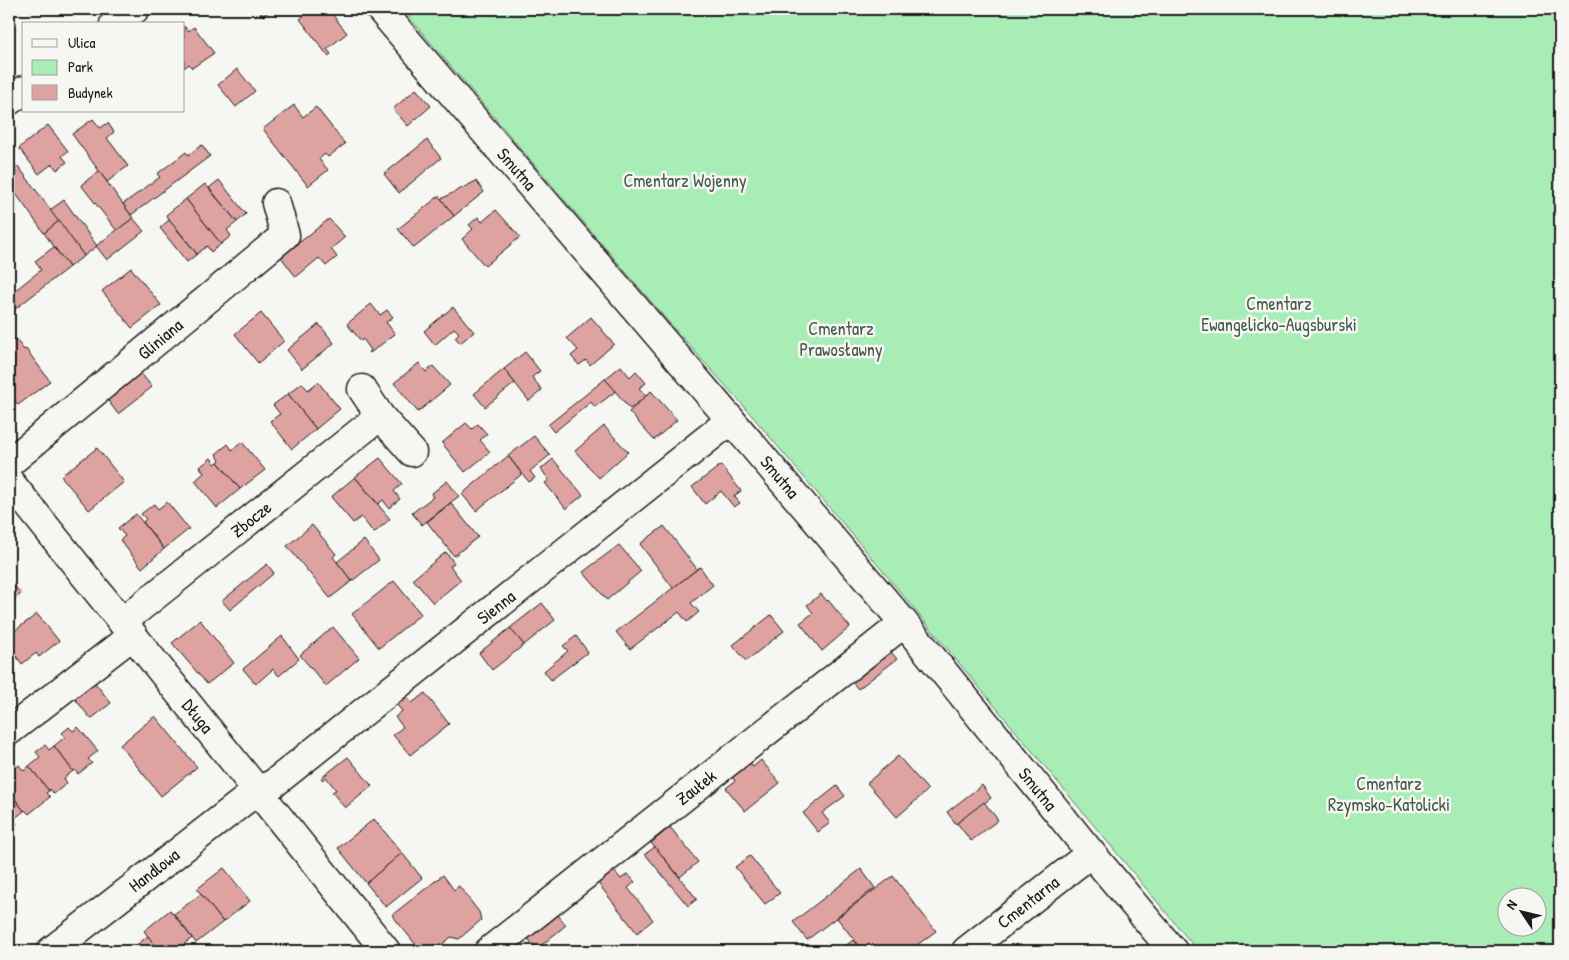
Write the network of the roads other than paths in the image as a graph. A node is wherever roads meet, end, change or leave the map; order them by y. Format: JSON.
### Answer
{"nodes":[{"id":1,"x":134,"y":9,"type":"edge"},
{"id":2,"x":380,"y":9,"type":"edge"},
{"id":3,"x":117,"y":22,"type":"edge"},
{"id":4,"x":22,"y":91,"type":"edge"},
{"id":5,"x":9,"y":101,"type":"edge"},
{"id":6,"x":276,"y":203,"type":"dead end"},
{"id":7,"x":362,"y":389,"type":"dead end"},
{"id":8,"x":380,"y":416,"type":"junction"},
{"id":9,"x":731,"y":420,"type":"junction"},
{"id":10,"x":412,"y":452,"type":"dead end"},
{"id":11,"x":9,"y":463,"type":"edge"},
{"id":12,"x":9,"y":481,"type":"edge"},
{"id":13,"x":904,"y":623,"type":"junction"},
{"id":14,"x":127,"y":629,"type":"junction"},
{"id":15,"x":9,"y":731,"type":"edge"},
{"id":16,"x":258,"y":790,"type":"junction"},
{"id":17,"x":1090,"y":853,"type":"junction"},
{"id":18,"x":51,"y":951,"type":"edge"},
{"id":19,"x":386,"y":951,"type":"edge"},
{"id":20,"x":489,"y":951,"type":"edge"},
{"id":21,"x":966,"y":951,"type":"edge"},
{"id":22,"x":1173,"y":951,"type":"edge"}],
"edges":[{"from":1,"to":3,"type":"street"},
{"from":2,"to":9,"type":"street","name":"Smutna"},
{"from":4,"to":5,"type":"street"},
{"from":6,"to":11,"type":"street","name":"Gliniana"},
{"from":7,"to":8,"type":"street"},
{"from":8,"to":10,"type":"street"},
{"from":8,"to":14,"type":"street","name":"Zbocze"},
{"from":9,"to":13,"type":"street","name":"Smutna"},
{"from":9,"to":16,"type":"street","name":"Sienna"},
{"from":12,"to":14,"type":"street","name":"Długa"},
{"from":13,"to":17,"type":"street","name":"Smutna"},
{"from":13,"to":20,"type":"street","name":"Zaułek"},
{"from":14,"to":15,"type":"street"},
{"from":14,"to":16,"type":"street","name":"Długa"},
{"from":16,"to":18,"type":"street","name":"Handlowa"},
{"from":16,"to":19,"type":"street","name":"Długa"},
{"from":17,"to":21,"type":"street","name":"Cmentarna"},
{"from":17,"to":22,"type":"street","name":"Smutna"}]}
